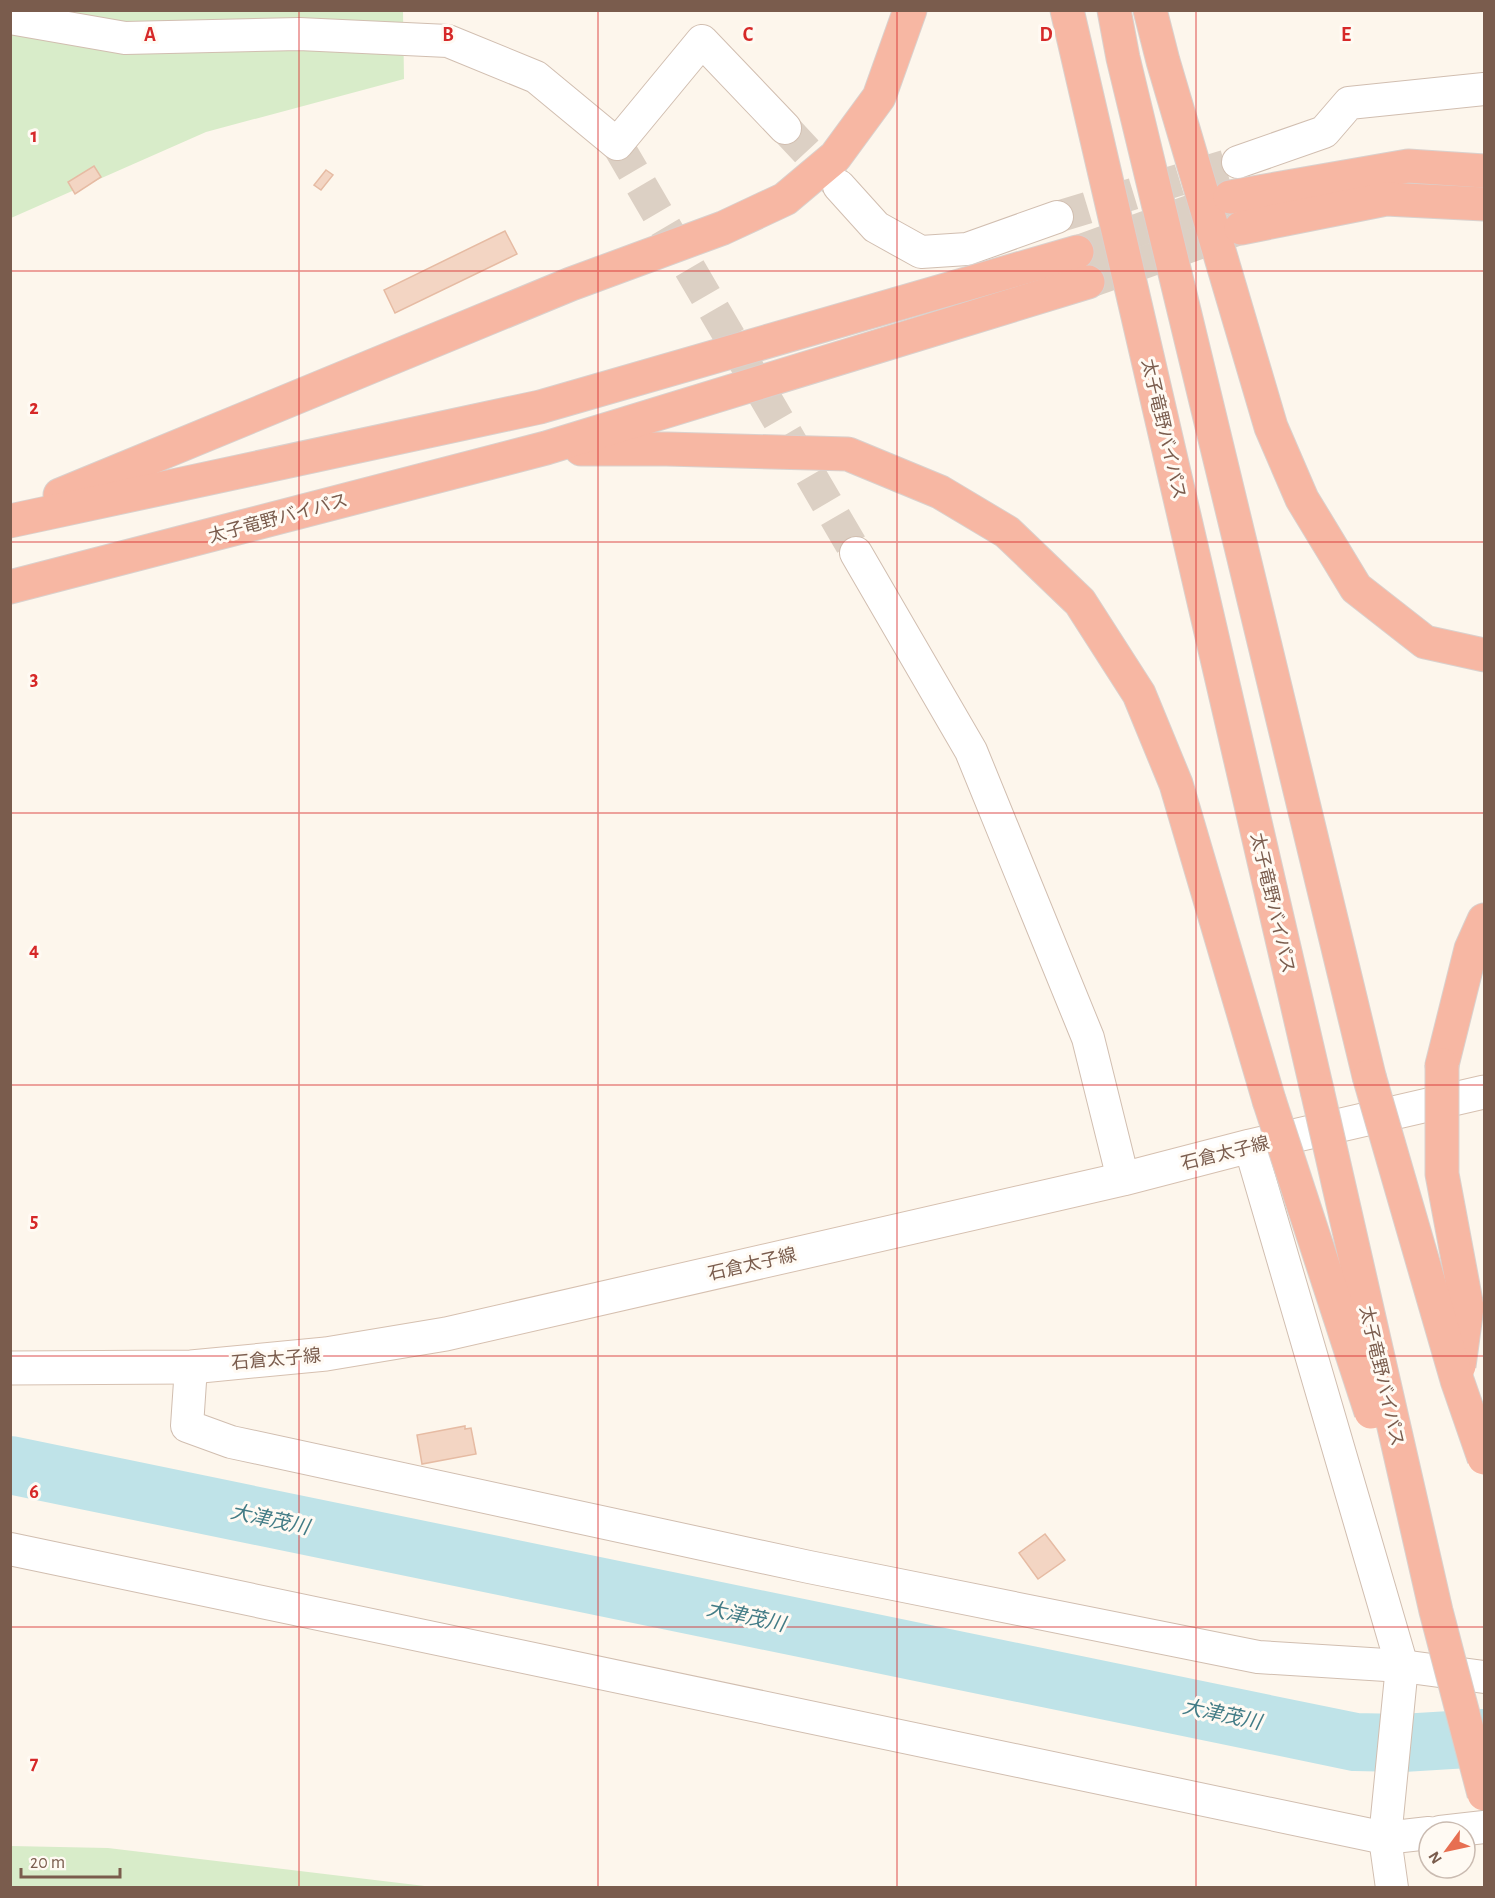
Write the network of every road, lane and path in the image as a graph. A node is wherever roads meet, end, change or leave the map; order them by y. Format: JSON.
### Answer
{"nodes":[{"id":1,"x":910,"y":10,"type":"edge"},
{"id":2,"x":1067,"y":10,"type":"edge"},
{"id":3,"x":1114,"y":10,"type":"edge"},
{"id":4,"x":1150,"y":10,"type":"edge"},
{"id":5,"x":10,"y":18,"type":"edge"},
{"id":6,"x":1485,"y":89,"type":"edge"},
{"id":7,"x":785,"y":128,"type":"tunnel mouth"},
{"id":8,"x":1238,"y":162,"type":"tunnel mouth"},
{"id":9,"x":1485,"y":171,"type":"edge"},
{"id":10,"x":839,"y":186,"type":"tunnel mouth"},
{"id":11,"x":1230,"y":197,"type":"tunnel mouth"},
{"id":12,"x":1485,"y":204,"type":"edge"},
{"id":13,"x":1058,"y":217,"type":"tunnel mouth"},
{"id":14,"x":1241,"y":228,"type":"tunnel mouth"},
{"id":15,"x":546,"y":448,"type":"junction"},
{"id":16,"x":10,"y":516,"type":"edge"},
{"id":17,"x":10,"y":521,"type":"edge"},
{"id":18,"x":856,"y":554,"type":"tunnel mouth"},
{"id":19,"x":10,"y":587,"type":"edge"},
{"id":20,"x":1485,"y":655,"type":"edge"},
{"id":21,"x":1485,"y":920,"type":"edge"},
{"id":22,"x":1485,"y":1092,"type":"edge"},
{"id":23,"x":1250,"y":1146,"type":"junction"},
{"id":24,"x":1123,"y":1179,"type":"junction"},
{"id":25,"x":191,"y":1367,"type":"junction"},
{"id":26,"x":10,"y":1368,"type":"edge"},
{"id":27,"x":1457,"y":1380,"type":"junction"},
{"id":28,"x":1485,"y":1458,"type":"edge"},
{"id":29,"x":10,"y":1549,"type":"edge"},
{"id":30,"x":1436,"y":1611,"type":"junction"},
{"id":31,"x":1402,"y":1666,"type":"junction"},
{"id":32,"x":1485,"y":1677,"type":"edge"},
{"id":33,"x":1485,"y":1794,"type":"edge"},
{"id":34,"x":1417,"y":1834,"type":"edge"},
{"id":35,"x":1385,"y":1838,"type":"junction"},
{"id":36,"x":1392,"y":1887,"type":"edge"}],
"edges":[{"from":1,"to":16,"type":"highway"},
{"from":2,"to":30,"type":"highway","name":"太子竜野バイパス","bridge":true},
{"from":3,"to":27,"type":"highway","bridge":true},
{"from":4,"to":20,"type":"highway"},
{"from":5,"to":7,"type":"street"},
{"from":6,"to":8,"type":"street"},
{"from":9,"to":11,"type":"highway"},
{"from":10,"to":13,"type":"street"},
{"from":12,"to":14,"type":"highway"},
{"from":15,"to":17,"type":"highway"},
{"from":15,"to":19,"type":"highway","name":"太子竜野バイパス"},
{"from":15,"to":30,"type":"highway","bridge":true},
{"from":18,"to":24,"type":"street"},
{"from":21,"to":27,"type":"highway","bridge":true},
{"from":22,"to":23,"type":"main road","name":"石倉太子線"},
{"from":23,"to":24,"type":"main road","name":"石倉太子線"},
{"from":23,"to":31,"type":"street"},
{"from":24,"to":25,"type":"main road","name":"石倉太子線"},
{"from":25,"to":26,"type":"main road","name":"石倉太子線"},
{"from":25,"to":31,"type":"street"},
{"from":27,"to":28,"type":"highway","bridge":true},
{"from":29,"to":35,"type":"street"},
{"from":30,"to":33,"type":"highway","name":"太子竜野バイパス","bridge":true},
{"from":31,"to":32,"type":"street"},
{"from":31,"to":35,"type":"street"},
{"from":34,"to":35,"type":"street"},
{"from":35,"to":36,"type":"street"}]}
